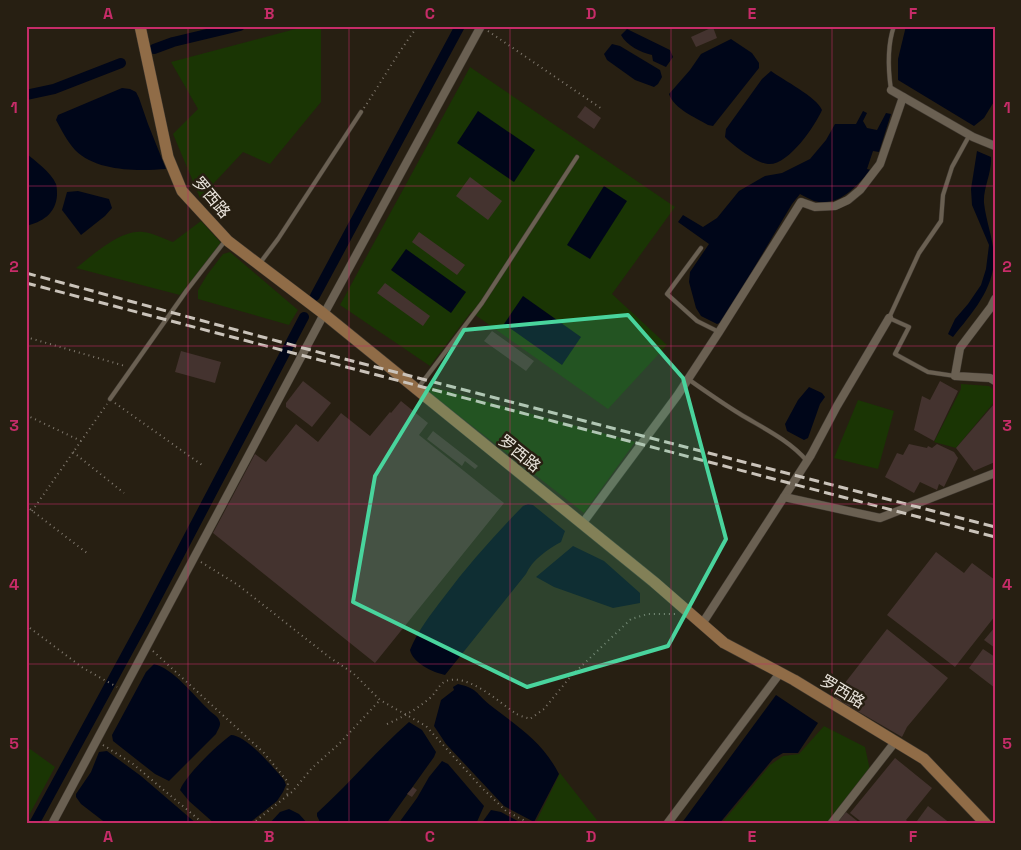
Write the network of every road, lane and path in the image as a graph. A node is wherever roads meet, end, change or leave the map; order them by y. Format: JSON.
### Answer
{"nodes":[{"id":1,"x":140,"y":26,"type":"edge"},
{"id":2,"x":418,"y":26,"type":"edge"},
{"id":3,"x":481,"y":26,"type":"edge"},
{"id":4,"x":894,"y":26,"type":"edge"},
{"id":5,"x":891,"y":90,"type":"joint"},
{"id":6,"x":903,"y":97,"type":"junction"},
{"id":7,"x":602,"y":109,"type":"dead end"},
{"id":8,"x":361,"y":112,"type":"joint"},
{"id":9,"x":969,"y":135,"type":"junction"},
{"id":10,"x":995,"y":146,"type":"edge"},
{"id":11,"x":577,"y":156,"type":"dead end"},
{"id":12,"x":226,"y":239,"type":"junction"},
{"id":13,"x":701,"y":248,"type":"dead end"},
{"id":14,"x":258,"y":264,"type":"junction"},
{"id":15,"x":995,"y":299,"type":"edge"},
{"id":16,"x":324,"y":314,"type":"junction"},
{"id":17,"x":889,"y":318,"type":"junction"},
{"id":18,"x":719,"y":332,"type":"junction"},
{"id":19,"x":26,"y":337,"type":"edge"},
{"id":20,"x":132,"y":368,"type":"junction"},
{"id":21,"x":955,"y":376,"type":"junction"},
{"id":22,"x":688,"y":379,"type":"junction"},
{"id":23,"x":995,"y":381,"type":"edge"},
{"id":24,"x":416,"y":389,"type":"junction"},
{"id":25,"x":110,"y":399,"type":"junction"},
{"id":26,"x":26,"y":414,"type":"edge"},
{"id":27,"x":81,"y":441,"type":"junction"},
{"id":28,"x":74,"y":452,"type":"junction"},
{"id":29,"x":807,"y":461,"type":"junction"},
{"id":30,"x":202,"y":465,"type":"dead end"},
{"id":31,"x":995,"y":473,"type":"edge"},
{"id":32,"x":124,"y":493,"type":"dead end"},
{"id":33,"x":784,"y":497,"type":"junction"},
{"id":34,"x":26,"y":506,"type":"edge"},
{"id":35,"x":32,"y":511,"type":"junction"},
{"id":36,"x":582,"y":524,"type":"junction"},
{"id":37,"x":87,"y":553,"type":"dead end"},
{"id":38,"x":194,"y":557,"type":"junction"},
{"id":39,"x":684,"y":608,"type":"junction"},
{"id":40,"x":702,"y":624,"type":"junction"},
{"id":41,"x":26,"y":625,"type":"edge"},
{"id":42,"x":147,"y":646,"type":"junction"},
{"id":43,"x":780,"y":673,"type":"junction"},
{"id":44,"x":123,"y":690,"type":"dead end"},
{"id":45,"x":380,"y":700,"type":"junction"},
{"id":46,"x":406,"y":715,"type":"junction"},
{"id":47,"x":387,"y":724,"type":"dead end"},
{"id":48,"x":97,"y":741,"type":"junction"},
{"id":49,"x":894,"y":742,"type":"junction"},
{"id":50,"x":287,"y":796,"type":"junction"},
{"id":51,"x":52,"y":824,"type":"edge"},
{"id":52,"x":204,"y":824,"type":"edge"},
{"id":53,"x":252,"y":824,"type":"edge"},
{"id":54,"x":531,"y":824,"type":"edge"},
{"id":55,"x":667,"y":824,"type":"edge"},
{"id":56,"x":831,"y":824,"type":"edge"},
{"id":57,"x":986,"y":824,"type":"edge"}],
"edges":[{"from":1,"to":12,"type":"street","name":"罗西路"},
{"from":2,"to":8,"type":"path"},
{"from":3,"to":7,"type":"path"},
{"from":3,"to":16,"type":"street"},
{"from":4,"to":5,"type":"lane"},
{"from":5,"to":6,"type":"street"},
{"from":6,"to":9,"type":"street"},
{"from":6,"to":18,"type":"street"},
{"from":8,"to":14,"type":"lane"},
{"from":9,"to":10,"type":"street"},
{"from":9,"to":17,"type":"lane"},
{"from":11,"to":24,"type":"lane"},
{"from":12,"to":14,"type":"street","name":"罗西路"},
{"from":12,"to":20,"type":"lane"},
{"from":13,"to":18,"type":"lane"},
{"from":14,"to":16,"type":"street","name":"罗西路"},
{"from":15,"to":21,"type":"street"},
{"from":16,"to":24,"type":"street","name":"罗西路"},
{"from":16,"to":38,"type":"street"},
{"from":17,"to":21,"type":"lane"},
{"from":17,"to":29,"type":"street"},
{"from":18,"to":22,"type":"street"},
{"from":19,"to":20,"type":"path"},
{"from":20,"to":25,"type":"lane"},
{"from":21,"to":23,"type":"street"},
{"from":22,"to":29,"type":"lane"},
{"from":22,"to":36,"type":"street"},
{"from":24,"to":36,"type":"street","name":"罗西路"},
{"from":25,"to":27,"type":"path"},
{"from":25,"to":30,"type":"path"},
{"from":26,"to":27,"type":"path"},
{"from":27,"to":28,"type":"path"},
{"from":28,"to":32,"type":"path"},
{"from":28,"to":35,"type":"path"},
{"from":29,"to":33,"type":"street"},
{"from":31,"to":33,"type":"street"},
{"from":33,"to":40,"type":"street"},
{"from":34,"to":35,"type":"path"},
{"from":35,"to":37,"type":"path"},
{"from":36,"to":39,"type":"street","name":"罗西路"},
{"from":38,"to":42,"type":"street"},
{"from":38,"to":45,"type":"path"},
{"from":39,"to":40,"type":"street","name":"罗西路"},
{"from":39,"to":46,"type":"path"},
{"from":40,"to":43,"type":"street","name":"罗西路"},
{"from":41,"to":44,"type":"path"},
{"from":42,"to":48,"type":"street"},
{"from":42,"to":50,"type":"path"},
{"from":43,"to":49,"type":"street","name":"罗西路"},
{"from":43,"to":55,"type":"street"},
{"from":45,"to":46,"type":"path"},
{"from":45,"to":50,"type":"path"},
{"from":46,"to":47,"type":"path"},
{"from":46,"to":54,"type":"path"},
{"from":48,"to":51,"type":"street"},
{"from":48,"to":52,"type":"path"},
{"from":49,"to":56,"type":"street"},
{"from":49,"to":57,"type":"street","name":"罗西路"},
{"from":50,"to":53,"type":"path"}]}
